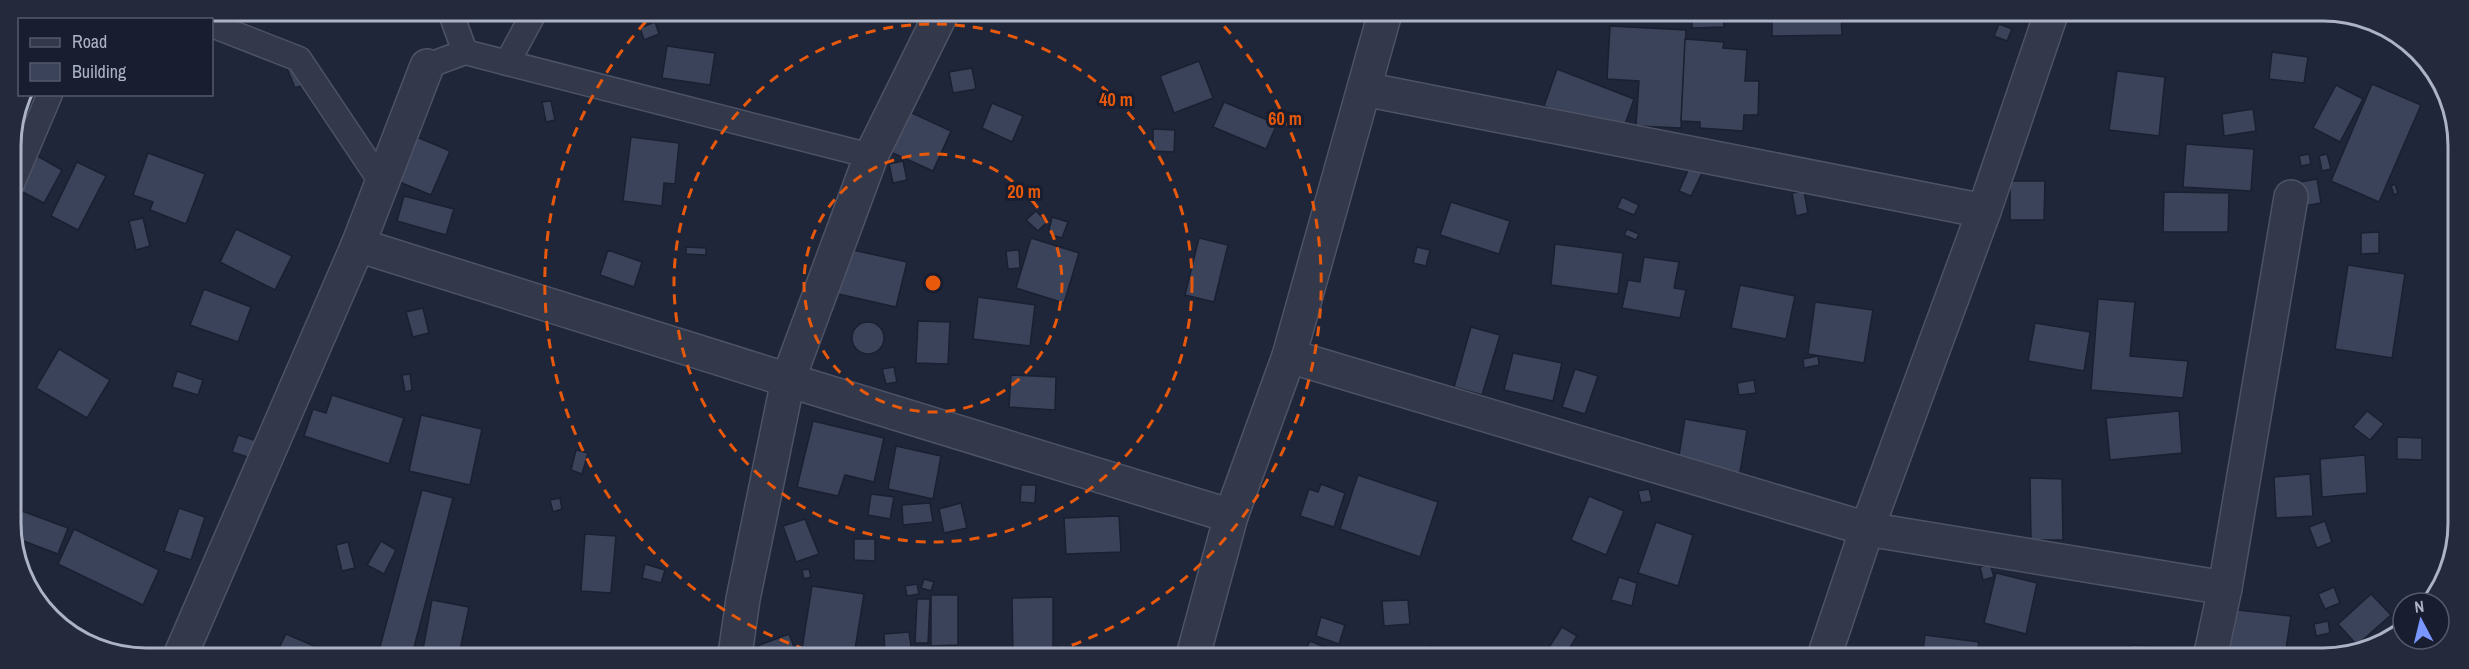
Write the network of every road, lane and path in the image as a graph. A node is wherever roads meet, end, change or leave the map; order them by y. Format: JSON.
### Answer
{"nodes":[{"id":1,"x":454,"y":21,"type":"edge"},
{"id":2,"x":530,"y":21,"type":"edge"},
{"id":3,"x":938,"y":21,"type":"edge"},
{"id":4,"x":1383,"y":21,"type":"edge"},
{"id":5,"x":2049,"y":21,"type":"edge"},
{"id":6,"x":213,"y":25,"type":"edge"},
{"id":7,"x":465,"y":52,"type":"junction"},
{"id":8,"x":507,"y":63,"type":"junction"},
{"id":9,"x":427,"y":66,"type":"joint"},
{"id":10,"x":1364,"y":89,"type":"junction"},
{"id":11,"x":49,"y":96,"type":"edge"},
{"id":12,"x":871,"y":156,"type":"junction"},
{"id":13,"x":21,"y":162,"type":"edge"},
{"id":14,"x":382,"y":183,"type":"junction"},
{"id":15,"x":2291,"y":197,"type":"dead end"},
{"id":16,"x":1984,"y":210,"type":"junction"},
{"id":17,"x":358,"y":245,"type":"junction"},
{"id":18,"x":1289,"y":356,"type":"junction"},
{"id":19,"x":788,"y":380,"type":"junction"},
{"id":20,"x":1231,"y":516,"type":"junction"},
{"id":21,"x":1867,"y":530,"type":"junction"},
{"id":22,"x":2225,"y":588,"type":"junction"},
{"id":23,"x":184,"y":648,"type":"edge"},
{"id":24,"x":736,"y":648,"type":"edge"},
{"id":25,"x":1195,"y":648,"type":"edge"},
{"id":26,"x":1827,"y":648,"type":"edge"},
{"id":27,"x":2212,"y":648,"type":"edge"}],
"edges":[{"from":1,"to":7,"type":"lane"},
{"from":2,"to":8,"type":"lane"},
{"from":3,"to":12,"type":"street"},
{"from":4,"to":10,"type":"street"},
{"from":5,"to":16,"type":"street"},
{"from":6,"to":14,"type":"lane"},
{"from":7,"to":8,"type":"lane"},
{"from":7,"to":9,"type":"lane"},
{"from":8,"to":12,"type":"lane"},
{"from":9,"to":14,"type":"street"},
{"from":10,"to":16,"type":"street"},
{"from":10,"to":18,"type":"street"},
{"from":11,"to":13,"type":"lane"},
{"from":12,"to":19,"type":"street"},
{"from":14,"to":17,"type":"street"},
{"from":15,"to":22,"type":"street"},
{"from":16,"to":21,"type":"street"},
{"from":17,"to":19,"type":"street"},
{"from":17,"to":23,"type":"street"},
{"from":18,"to":20,"type":"street"},
{"from":18,"to":21,"type":"street"},
{"from":19,"to":20,"type":"street"},
{"from":19,"to":24,"type":"street"},
{"from":20,"to":25,"type":"street"},
{"from":21,"to":22,"type":"street"},
{"from":21,"to":26,"type":"street"},
{"from":22,"to":27,"type":"street"}]}
